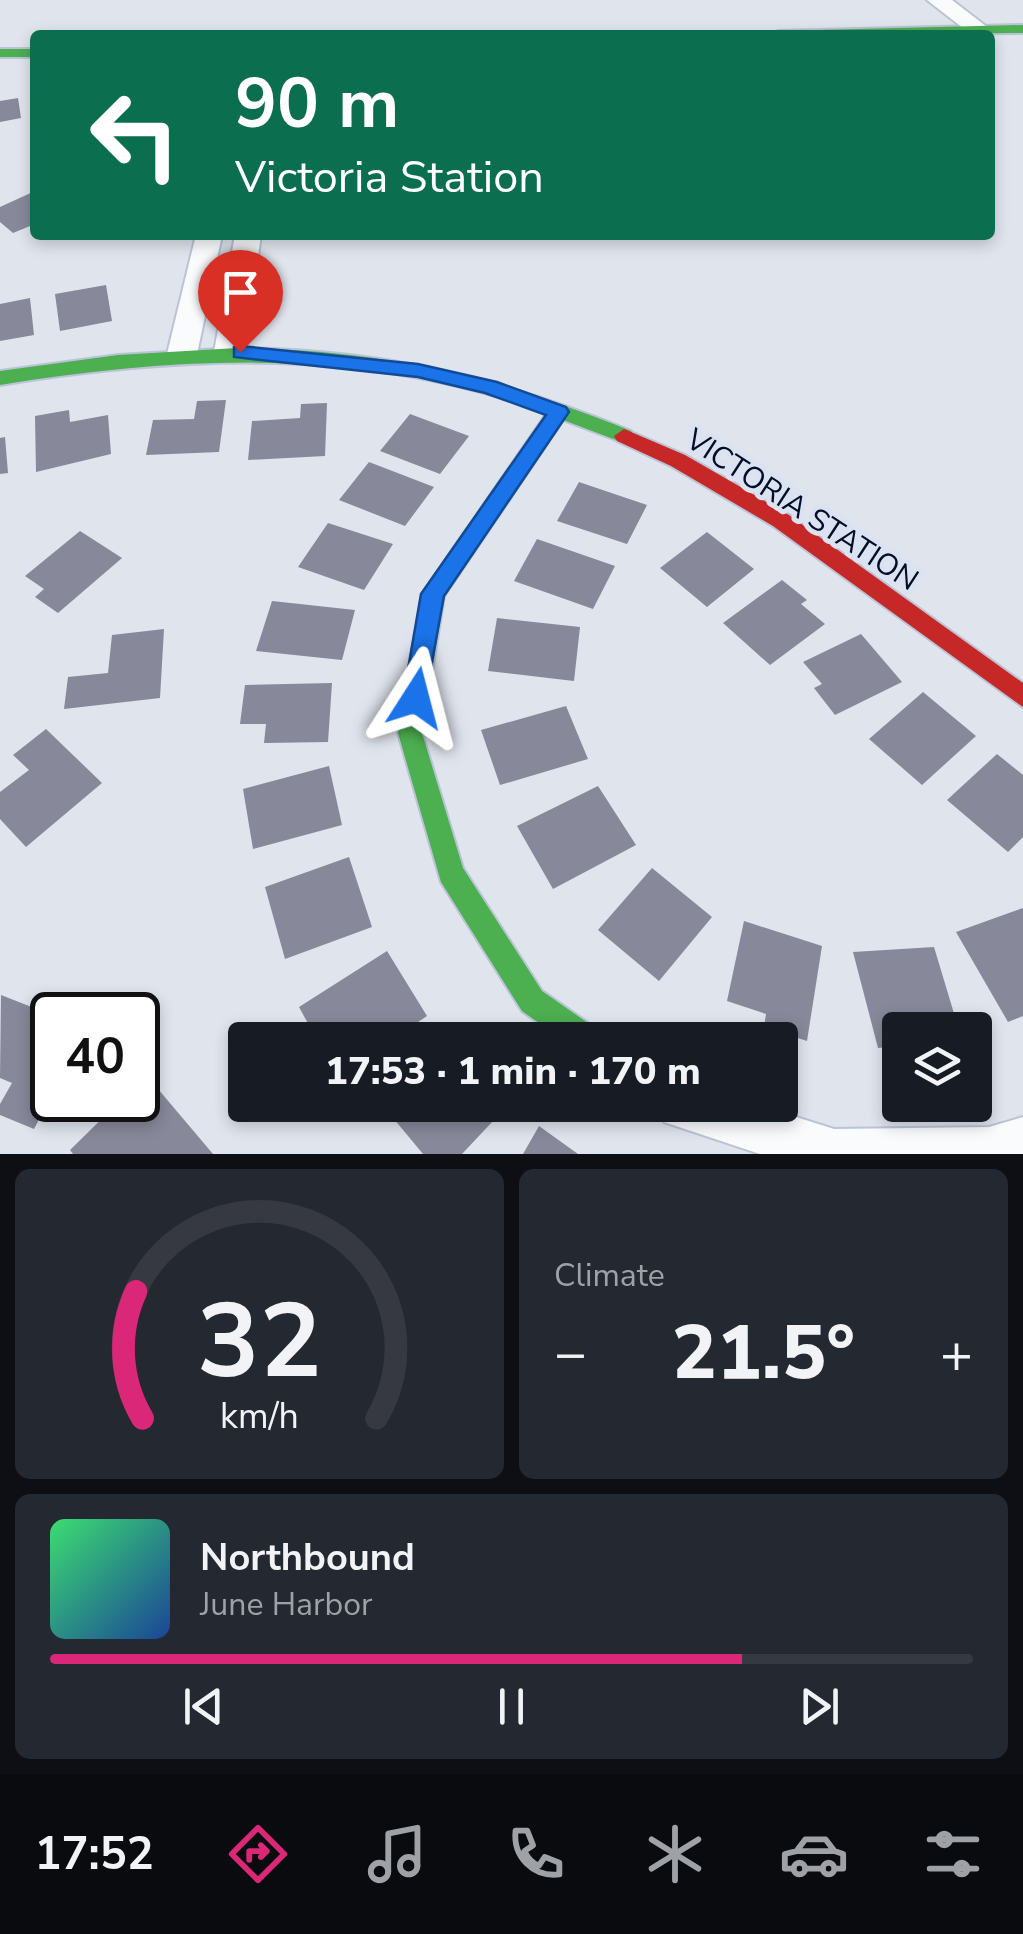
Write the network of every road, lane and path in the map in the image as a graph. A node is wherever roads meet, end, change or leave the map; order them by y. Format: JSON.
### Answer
{"nodes":[{"id":1,"x":938,"y":0,"type":"edge"},
{"id":2,"x":1023,"y":29,"type":"edge"},
{"id":3,"x":980,"y":30,"type":"joint"},
{"id":4,"x":30,"y":53,"type":"edge"},
{"id":5,"x":0,"y":54,"type":"edge"},
{"id":6,"x":207,"y":240,"type":"edge"},
{"id":7,"x":247,"y":240,"type":"edge"},
{"id":8,"x":229,"y":352,"type":"junction"},
{"id":9,"x":182,"y":354,"type":"junction"},
{"id":10,"x":0,"y":378,"type":"edge"},
{"id":11,"x":558,"y":412,"type":"junction"},
{"id":12,"x":1023,"y":697,"type":"edge"},
{"id":13,"x":562,"y":1022,"type":"edge"},
{"id":14,"x":735,"y":1122,"type":"edge"},
{"id":15,"x":1023,"y":1141,"type":"edge"}],
"edges":[{"from":1,"to":3,"type":"street"},
{"from":2,"to":3,"type":"street"},
{"from":4,"to":5,"type":"street"},
{"from":6,"to":9,"type":"street"},
{"from":7,"to":8,"type":"street"},
{"from":8,"to":9,"type":"street","name":"VICTORIA STATION"},
{"from":8,"to":11,"type":"street","name":"VICTORIA STATION"},
{"from":9,"to":10,"type":"street","name":"VICTORIA STATION"},
{"from":11,"to":12,"type":"street","name":"VICTORIA STATION"},
{"from":11,"to":13,"type":"street"},
{"from":14,"to":15,"type":"street"}]}
